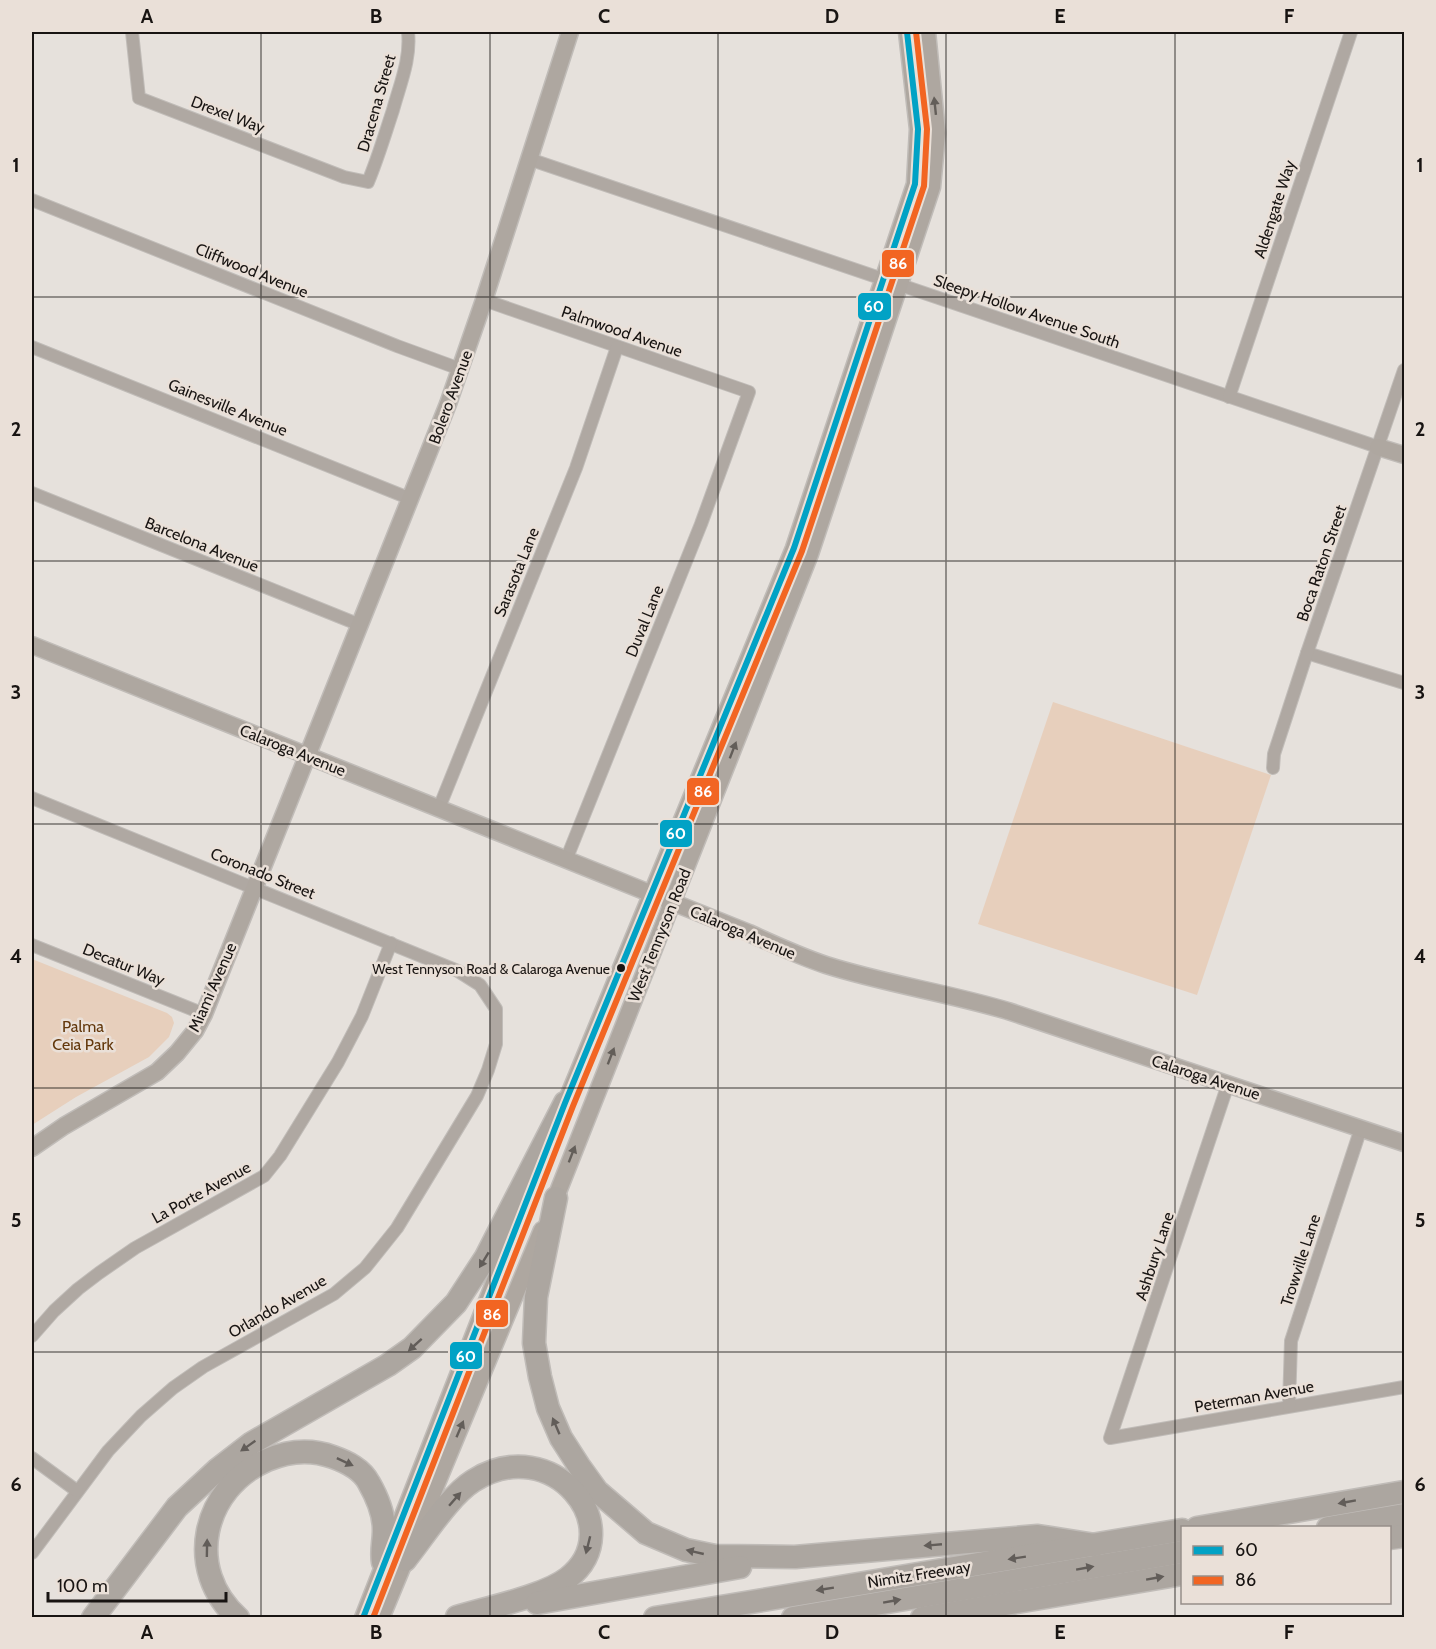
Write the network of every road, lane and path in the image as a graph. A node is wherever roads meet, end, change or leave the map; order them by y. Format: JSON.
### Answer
{"nodes":[{"id":1,"x":132,"y":32,"type":"edge"},
{"id":2,"x":408,"y":32,"type":"edge"},
{"id":3,"x":570,"y":32,"type":"edge"},
{"id":4,"x":907,"y":32,"type":"edge"},
{"id":5,"x":927,"y":32,"type":"edge"},
{"id":6,"x":1351,"y":32,"type":"edge"},
{"id":7,"x":529,"y":159,"type":"junction"},
{"id":8,"x":368,"y":182,"type":"joint"},
{"id":9,"x":32,"y":200,"type":"edge"},
{"id":10,"x":884,"y":279,"type":"junction"},
{"id":11,"x":900,"y":285,"type":"junction"},
{"id":12,"x":484,"y":300,"type":"junction"},
{"id":13,"x":32,"y":346,"type":"edge"},
{"id":14,"x":617,"y":347,"type":"junction"},
{"id":15,"x":460,"y":369,"type":"junction"},
{"id":16,"x":1404,"y":369,"type":"edge"},
{"id":17,"x":749,"y":392,"type":"joint"},
{"id":18,"x":1229,"y":397,"type":"junction"},
{"id":19,"x":1378,"y":447,"type":"junction"},
{"id":20,"x":1404,"y":455,"type":"edge"},
{"id":21,"x":32,"y":493,"type":"edge"},
{"id":22,"x":411,"y":499,"type":"junction"},
{"id":23,"x":360,"y":625,"type":"junction"},
{"id":24,"x":32,"y":645,"type":"edge"},
{"id":25,"x":1307,"y":653,"type":"junction"},
{"id":26,"x":1404,"y":683,"type":"edge"},
{"id":27,"x":308,"y":756,"type":"junction"},
{"id":28,"x":1273,"y":768,"type":"dead end"},
{"id":29,"x":32,"y":798,"type":"edge"},
{"id":30,"x":439,"y":808,"type":"junction"},
{"id":31,"x":566,"y":860,"type":"junction"},
{"id":32,"x":255,"y":888,"type":"junction"},
{"id":33,"x":651,"y":893,"type":"junction"},
{"id":34,"x":673,"y":902,"type":"junction"},
{"id":35,"x":391,"y":943,"type":"junction"},
{"id":36,"x":32,"y":945,"type":"edge"},
{"id":37,"x":480,"y":985,"type":"joint"},
{"id":38,"x":204,"y":1014,"type":"junction"},
{"id":39,"x":1228,"y":1084,"type":"junction"},
{"id":40,"x":565,"y":1103,"type":"junction"},
{"id":41,"x":1361,"y":1128,"type":"junction"},
{"id":42,"x":1404,"y":1143,"type":"edge"},
{"id":43,"x":32,"y":1148,"type":"edge"},
{"id":44,"x":556,"y":1198,"type":"junction"},
{"id":45,"x":32,"y":1336,"type":"edge"},
{"id":46,"x":1404,"y":1387,"type":"edge"},
{"id":47,"x":1288,"y":1406,"type":"junction"},
{"id":48,"x":1110,"y":1438,"type":"joint"},
{"id":49,"x":32,"y":1458,"type":"edge"},
{"id":50,"x":77,"y":1491,"type":"junction"},
{"id":51,"x":1404,"y":1492,"type":"edge"},
{"id":52,"x":1404,"y":1515,"type":"edge"},
{"id":53,"x":1203,"y":1526,"type":"edge"},
{"id":54,"x":1334,"y":1526,"type":"edge"},
{"id":55,"x":1181,"y":1530,"type":"edge"},
{"id":56,"x":1095,"y":1545,"type":"junction"},
{"id":57,"x":1181,"y":1552,"type":"edge"},
{"id":58,"x":32,"y":1553,"type":"edge"},
{"id":59,"x":795,"y":1557,"type":"junction"},
{"id":60,"x":394,"y":1561,"type":"junction"},
{"id":61,"x":1181,"y":1574,"type":"edge"},
{"id":62,"x":365,"y":1612,"type":"edge"},
{"id":63,"x":949,"y":1615,"type":"edge"},
{"id":64,"x":93,"y":1617,"type":"edge"},
{"id":65,"x":238,"y":1617,"type":"edge"},
{"id":66,"x":381,"y":1617,"type":"edge"},
{"id":67,"x":456,"y":1617,"type":"edge"},
{"id":68,"x":655,"y":1617,"type":"edge"},
{"id":69,"x":793,"y":1617,"type":"edge"},
{"id":70,"x":922,"y":1617,"type":"edge"}],
"edges":[{"from":1,"to":8,"type":"street","name":"Drexel Way"},
{"from":2,"to":8,"type":"street","name":"Dracena Street"},
{"from":3,"to":7,"type":"main road","name":"Bolero Avenue"},
{"from":4,"to":10,"type":"main road","name":"West Tennyson Road"},
{"from":11,"to":5,"type":"main road","name":"West Tennyson Road","one_way":true},
{"from":6,"to":18,"type":"street","name":"Aldengate Way"},
{"from":7,"to":10,"type":"street","name":"Sleepy Hollow Avenue South"},
{"from":7,"to":12,"type":"main road","name":"Bolero Avenue"},
{"from":9,"to":15,"type":"street","name":"Cliffwood Avenue"},
{"from":10,"to":11,"type":"street","name":"Sleepy Hollow Avenue South"},
{"from":10,"to":33,"type":"main road","name":"West Tennyson Road"},
{"from":11,"to":18,"type":"street","name":"Sleepy Hollow Avenue South"},
{"from":34,"to":11,"type":"main road","name":"West Tennyson Road","one_way":true},
{"from":12,"to":14,"type":"street","name":"Palmwood Avenue"},
{"from":12,"to":15,"type":"main road","name":"Bolero Avenue"},
{"from":13,"to":22,"type":"street","name":"Gainesville Avenue"},
{"from":14,"to":17,"type":"street","name":"Palmwood Avenue"},
{"from":14,"to":30,"type":"street","name":"Sarasota Lane"},
{"from":15,"to":22,"type":"main road","name":"Bolero Avenue"},
{"from":16,"to":19,"type":"street","name":"Boca Raton Street"},
{"from":17,"to":31,"type":"street","name":"Duval Lane"},
{"from":18,"to":19,"type":"street","name":"Sleepy Hollow Avenue South"},
{"from":19,"to":20,"type":"main road"},
{"from":19,"to":25,"type":"street","name":"Boca Raton Street"},
{"from":21,"to":23,"type":"street","name":"Barcelona Avenue"},
{"from":22,"to":23,"type":"main road","name":"Bolero Avenue"},
{"from":23,"to":27,"type":"main road","name":"Bolero Avenue"},
{"from":24,"to":27,"type":"main road","name":"Calaroga Avenue"},
{"from":25,"to":26,"type":"street"},
{"from":25,"to":28,"type":"street","name":"Boca Raton Street"},
{"from":27,"to":30,"type":"main road","name":"Calaroga Avenue"},
{"from":27,"to":32,"type":"main road","name":"Miami Avenue"},
{"from":29,"to":32,"type":"street","name":"Coronado Street"},
{"from":30,"to":31,"type":"main road","name":"Calaroga Avenue"},
{"from":31,"to":33,"type":"main road","name":"Calaroga Avenue"},
{"from":32,"to":35,"type":"street","name":"Coronado Street"},
{"from":32,"to":38,"type":"main road","name":"Miami Avenue"},
{"from":33,"to":34,"type":"main road","name":"Calaroga Avenue"},
{"from":33,"to":40,"type":"main road","name":"West Tennyson Road"},
{"from":34,"to":39,"type":"main road","name":"Calaroga Avenue"},
{"from":44,"to":34,"type":"main road","name":"West Tennyson Road","one_way":true},
{"from":35,"to":37,"type":"street","name":"Coronado Street"},
{"from":35,"to":45,"type":"street","name":"La Porte Avenue"},
{"from":36,"to":38,"type":"street","name":"Decatur Way"},
{"from":37,"to":50,"type":"street","name":"Orlando Avenue"},
{"from":38,"to":43,"type":"main road","name":"Miami Avenue"},
{"from":39,"to":41,"type":"main road","name":"Calaroga Avenue"},
{"from":39,"to":48,"type":"street","name":"Ashbury Lane"},
{"from":40,"to":60,"type":"main road","name":"West Tennyson Road"},
{"from":40,"to":64,"type":"highway","one_way":true},
{"from":41,"to":42,"type":"main road","name":"Calaroga Avenue"},
{"from":41,"to":47,"type":"street","name":"Trowville Lane"},
{"from":59,"to":44,"type":"highway","one_way":true},
{"from":60,"to":44,"type":"main road","name":"West Tennyson Road","one_way":true},
{"from":46,"to":47,"type":"street","name":"Peterman Avenue"},
{"from":47,"to":48,"type":"street","name":"Peterman Avenue"},
{"from":49,"to":50,"type":"street"},
{"from":50,"to":58,"type":"street","name":"Orlando Avenue"},
{"from":51,"to":53,"type":"highway","one_way":true},
{"from":52,"to":54,"type":"highway"},
{"from":55,"to":56,"type":"highway","name":"Nimitz Freeway"},
{"from":56,"to":59,"type":"highway","one_way":true},
{"from":56,"to":68,"type":"highway","name":"Nimitz Freeway","one_way":true},
{"from":69,"to":57,"type":"highway","one_way":true},
{"from":59,"to":67,"type":"highway"},
{"from":60,"to":62,"type":"main road","name":"West Tennyson Road"},
{"from":65,"to":60,"type":"highway","one_way":true},
{"from":60,"to":66,"type":"main road","name":"West Tennyson Road"},
{"from":60,"to":67,"type":"highway","one_way":true},
{"from":63,"to":61,"type":"highway","one_way":true},
{"from":63,"to":70,"type":"highway"}]}
